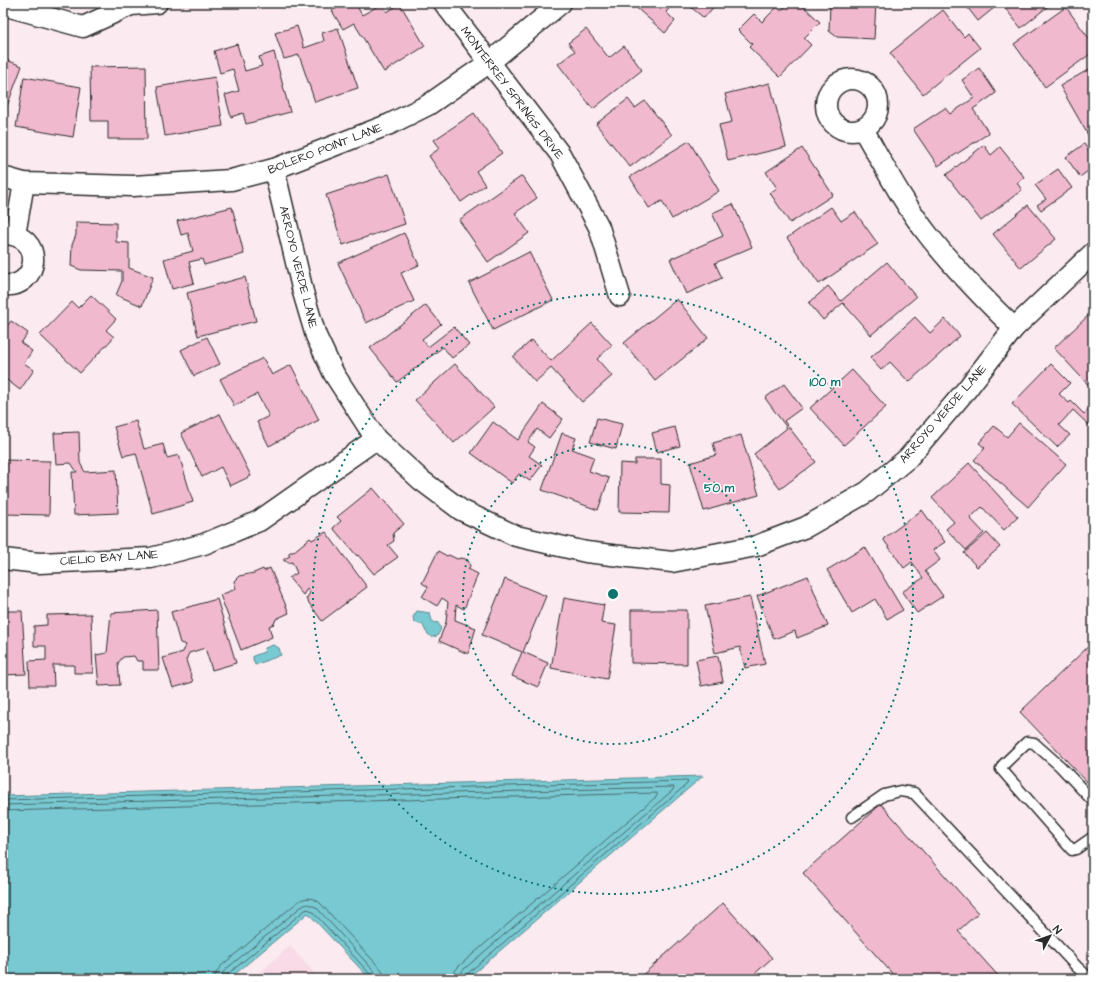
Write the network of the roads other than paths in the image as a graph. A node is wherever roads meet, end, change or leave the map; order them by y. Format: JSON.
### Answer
{"nodes":[{"id":1,"x":157,"y":3,"type":"edge"},
{"id":2,"x":444,"y":3,"type":"edge"},
{"id":3,"x":561,"y":3,"type":"edge"},
{"id":4,"x":131,"y":4,"type":"edge"},
{"id":5,"x":3,"y":5,"type":"edge"},
{"id":6,"x":29,"y":8,"type":"edge"},
{"id":7,"x":490,"y":62,"type":"junction"},
{"id":8,"x":863,"y":129,"type":"dead end"},
{"id":9,"x":274,"y":169,"type":"junction"},
{"id":10,"x":3,"y":177,"type":"edge"},
{"id":11,"x":24,"y":183,"type":"junction"},
{"id":12,"x":9,"y":235,"type":"edge"},
{"id":13,"x":1093,"y":253,"type":"edge"},
{"id":14,"x":3,"y":284,"type":"edge"},
{"id":15,"x":620,"y":296,"type":"dead end"},
{"id":16,"x":1014,"y":328,"type":"junction"},
{"id":17,"x":376,"y":439,"type":"junction"},
{"id":18,"x":3,"y":559,"type":"edge"},
{"id":19,"x":1093,"y":801,"type":"edge"},
{"id":20,"x":852,"y":817,"type":"dead end"},
{"id":21,"x":1093,"y":837,"type":"edge"},
{"id":22,"x":1090,"y":979,"type":"edge"}],
"edges":[{"from":1,"to":4,"type":"street"},
{"from":2,"to":7,"type":"street","name":"MONTERREY SPRINGS DRIVE"},
{"from":3,"to":7,"type":"street","name":"BOLERO POINT LANE"},
{"from":4,"to":6,"type":"street"},
{"from":5,"to":6,"type":"street"},
{"from":7,"to":9,"type":"street","name":"BOLERO POINT LANE"},
{"from":7,"to":15,"type":"street","name":"MONTERREY SPRINGS DRIVE"},
{"from":8,"to":16,"type":"street"},
{"from":9,"to":11,"type":"street","name":"BOLERO POINT LANE"},
{"from":9,"to":17,"type":"street","name":"ARROYO VERDE LANE"},
{"from":10,"to":11,"type":"street","name":"BOLERO POINT LANE"},
{"from":11,"to":12,"type":"street"},
{"from":12,"to":14,"type":"street"},
{"from":13,"to":16,"type":"street","name":"ARROYO VERDE LANE"},
{"from":16,"to":17,"type":"street","name":"ARROYO VERDE LANE"},
{"from":17,"to":18,"type":"street","name":"CIELIO BAY LANE"},
{"from":19,"to":21,"type":"lane"},
{"from":20,"to":22,"type":"lane"}]}
